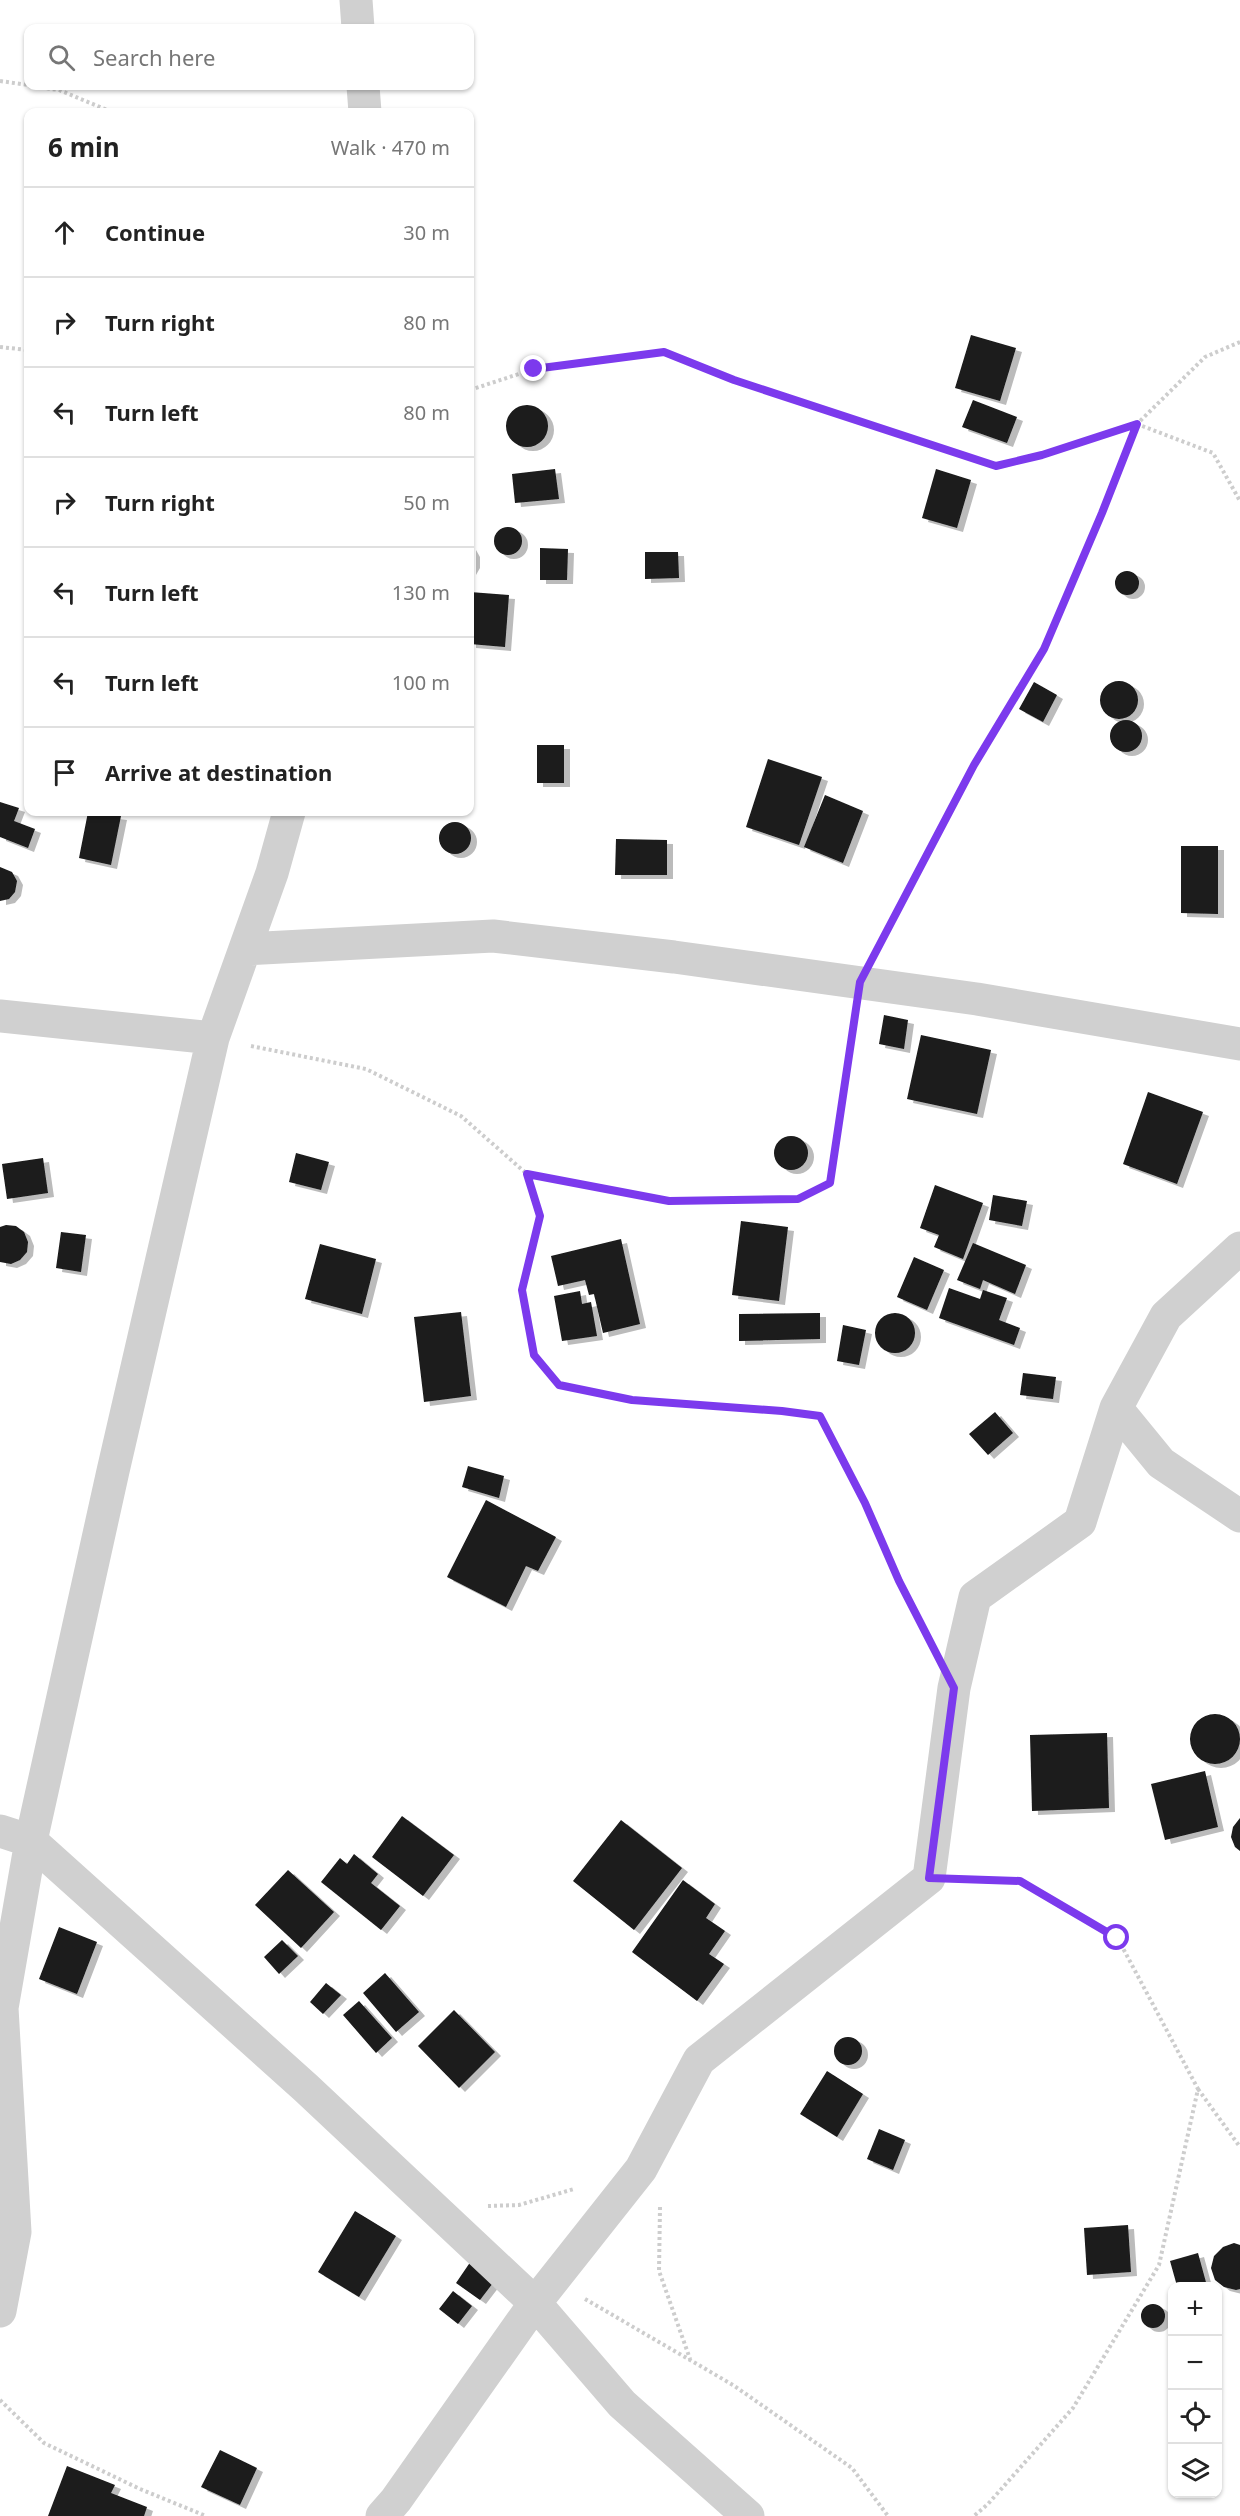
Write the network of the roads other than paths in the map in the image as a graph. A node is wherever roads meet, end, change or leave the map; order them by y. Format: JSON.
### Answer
{"nodes":[{"id":1,"x":356,"y":0,"type":"edge"},
{"id":2,"x":358,"y":24,"type":"edge"},
{"id":3,"x":363,"y":90,"type":"edge"},
{"id":4,"x":365,"y":108,"type":"edge"},
{"id":5,"x":288,"y":816,"type":"edge"},
{"id":6,"x":245,"y":949,"type":"junction"},
{"id":7,"x":0,"y":1016,"type":"edge"},
{"id":8,"x":213,"y":1038,"type":"junction"},
{"id":9,"x":1240,"y":1044,"type":"edge"},
{"id":10,"x":1240,"y":1248,"type":"edge"},
{"id":11,"x":1116,"y":1408,"type":"junction"},
{"id":12,"x":1240,"y":1516,"type":"edge"},
{"id":13,"x":0,"y":1831,"type":"edge"},
{"id":14,"x":31,"y":1841,"type":"junction"},
{"id":15,"x":544,"y":2292,"type":"junction"},
{"id":16,"x":0,"y":2311,"type":"edge"},
{"id":17,"x":382,"y":2516,"type":"edge"},
{"id":18,"x":748,"y":2516,"type":"edge"}],
"edges":[{"from":1,"to":2,"type":"street"},
{"from":3,"to":4,"type":"street"},
{"from":5,"to":6,"type":"street"},
{"from":6,"to":8,"type":"street"},
{"from":6,"to":9,"type":"street"},
{"from":7,"to":8,"type":"street"},
{"from":8,"to":14,"type":"street"},
{"from":10,"to":11,"type":"street"},
{"from":11,"to":12,"type":"street"},
{"from":11,"to":15,"type":"street"},
{"from":13,"to":14,"type":"street"},
{"from":14,"to":15,"type":"street"},
{"from":14,"to":16,"type":"street"},
{"from":15,"to":17,"type":"street"},
{"from":15,"to":18,"type":"street"}]}
